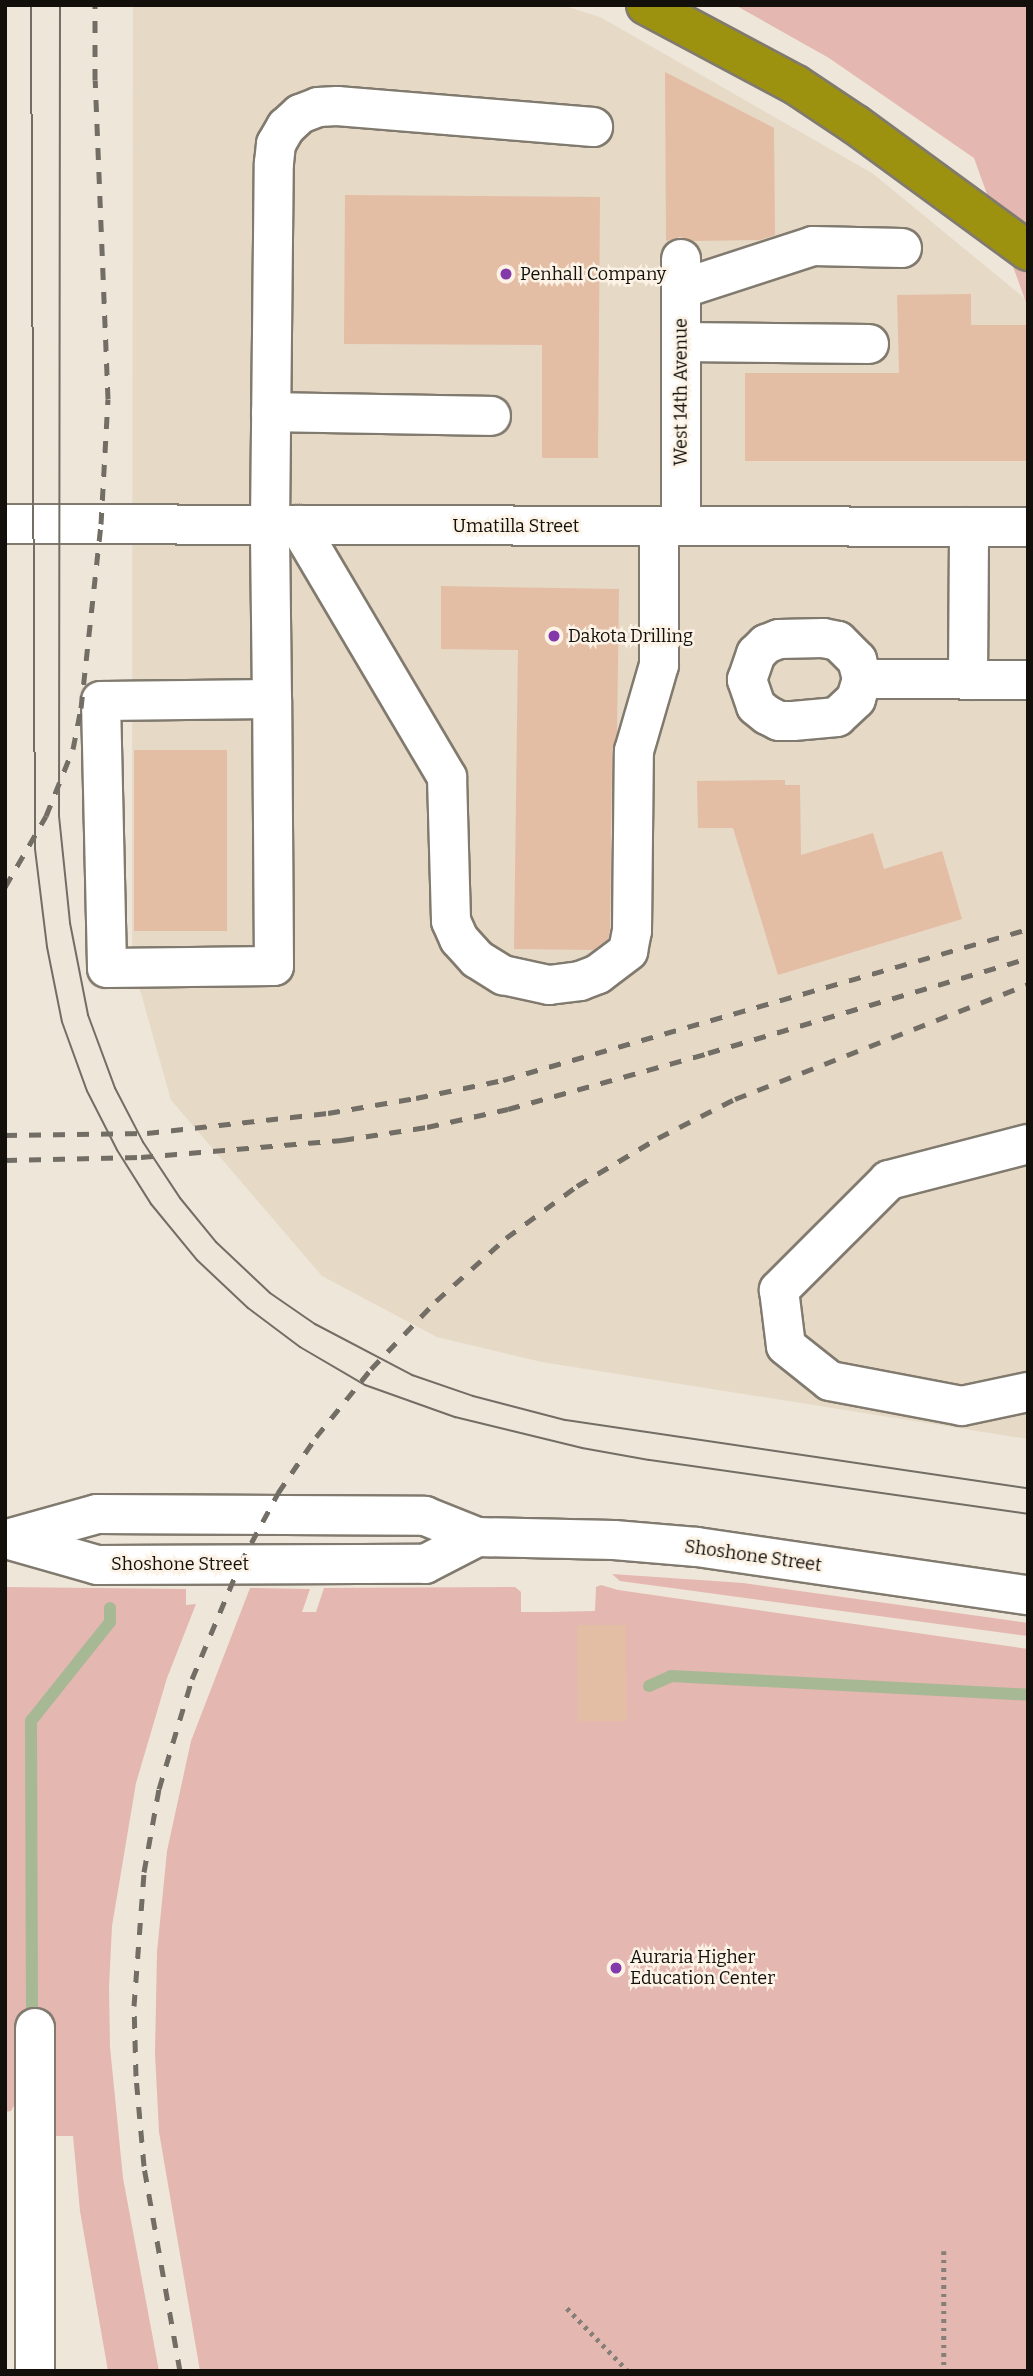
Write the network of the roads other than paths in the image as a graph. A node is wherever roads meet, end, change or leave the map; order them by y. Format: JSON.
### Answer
{"nodes":[{"id":1,"x":646,"y":5,"type":"edge"},
{"id":2,"x":593,"y":127,"type":"dead end"},
{"id":3,"x":902,"y":248,"type":"dead end"},
{"id":4,"x":1025,"y":249,"type":"edge"},
{"id":5,"x":681,"y":342,"type":"junction"},
{"id":6,"x":869,"y":344,"type":"dead end"},
{"id":7,"x":271,"y":412,"type":"junction"},
{"id":8,"x":491,"y":416,"type":"dead end"},
{"id":9,"x":5,"y":524,"type":"edge"},
{"id":10,"x":284,"y":525,"type":"junction"},
{"id":11,"x":670,"y":526,"type":"junction"},
{"id":12,"x":970,"y":527,"type":"junction"},
{"id":13,"x":1028,"y":527,"type":"edge"},
{"id":14,"x":862,"y":679,"type":"dead end"},
{"id":15,"x":968,"y":680,"type":"junction"},
{"id":16,"x":1028,"y":680,"type":"edge"},
{"id":17,"x":272,"y":699,"type":"junction"},
{"id":18,"x":1028,"y":1144,"type":"edge"},
{"id":19,"x":1028,"y":1392,"type":"edge"},
{"id":20,"x":477,"y":1537,"type":"junction"},
{"id":21,"x":6,"y":1539,"type":"edge"},
{"id":22,"x":1028,"y":1595,"type":"edge"},
{"id":23,"x":36,"y":2028,"type":"dead end"},
{"id":24,"x":20,"y":2243,"type":"edge"},
{"id":25,"x":36,"y":2371,"type":"edge"}],
"edges":[{"from":1,"to":4,"type":"highway"},
{"from":2,"to":7,"type":"street"},
{"from":3,"to":5,"type":"street","name":"West 14th Avenue"},
{"from":5,"to":6,"type":"street"},
{"from":5,"to":11,"type":"street","name":"West 14th Avenue"},
{"from":7,"to":8,"type":"street"},
{"from":7,"to":10,"type":"street"},
{"from":9,"to":10,"type":"street","name":"Umatilla Street"},
{"from":10,"to":11,"type":"street","name":"Umatilla Street"},
{"from":10,"to":11,"type":"street","name":"West 14th Avenue"},
{"from":10,"to":17,"type":"street"},
{"from":11,"to":12,"type":"street","name":"Umatilla Street"},
{"from":12,"to":13,"type":"street","name":"Umatilla Street"},
{"from":12,"to":15,"type":"street"},
{"from":14,"to":15,"type":"street"},
{"from":15,"to":16,"type":"street"},
{"from":17,"to":17,"type":"street"},
{"from":18,"to":19,"type":"street"},
{"from":20,"to":21,"type":"street","name":"Shoshone Street"},
{"from":20,"to":21,"type":"street","name":"Shoshone Street"},
{"from":20,"to":22,"type":"street","name":"Shoshone Street"},
{"from":23,"to":24,"type":"street"},
{"from":24,"to":25,"type":"street"}]}
